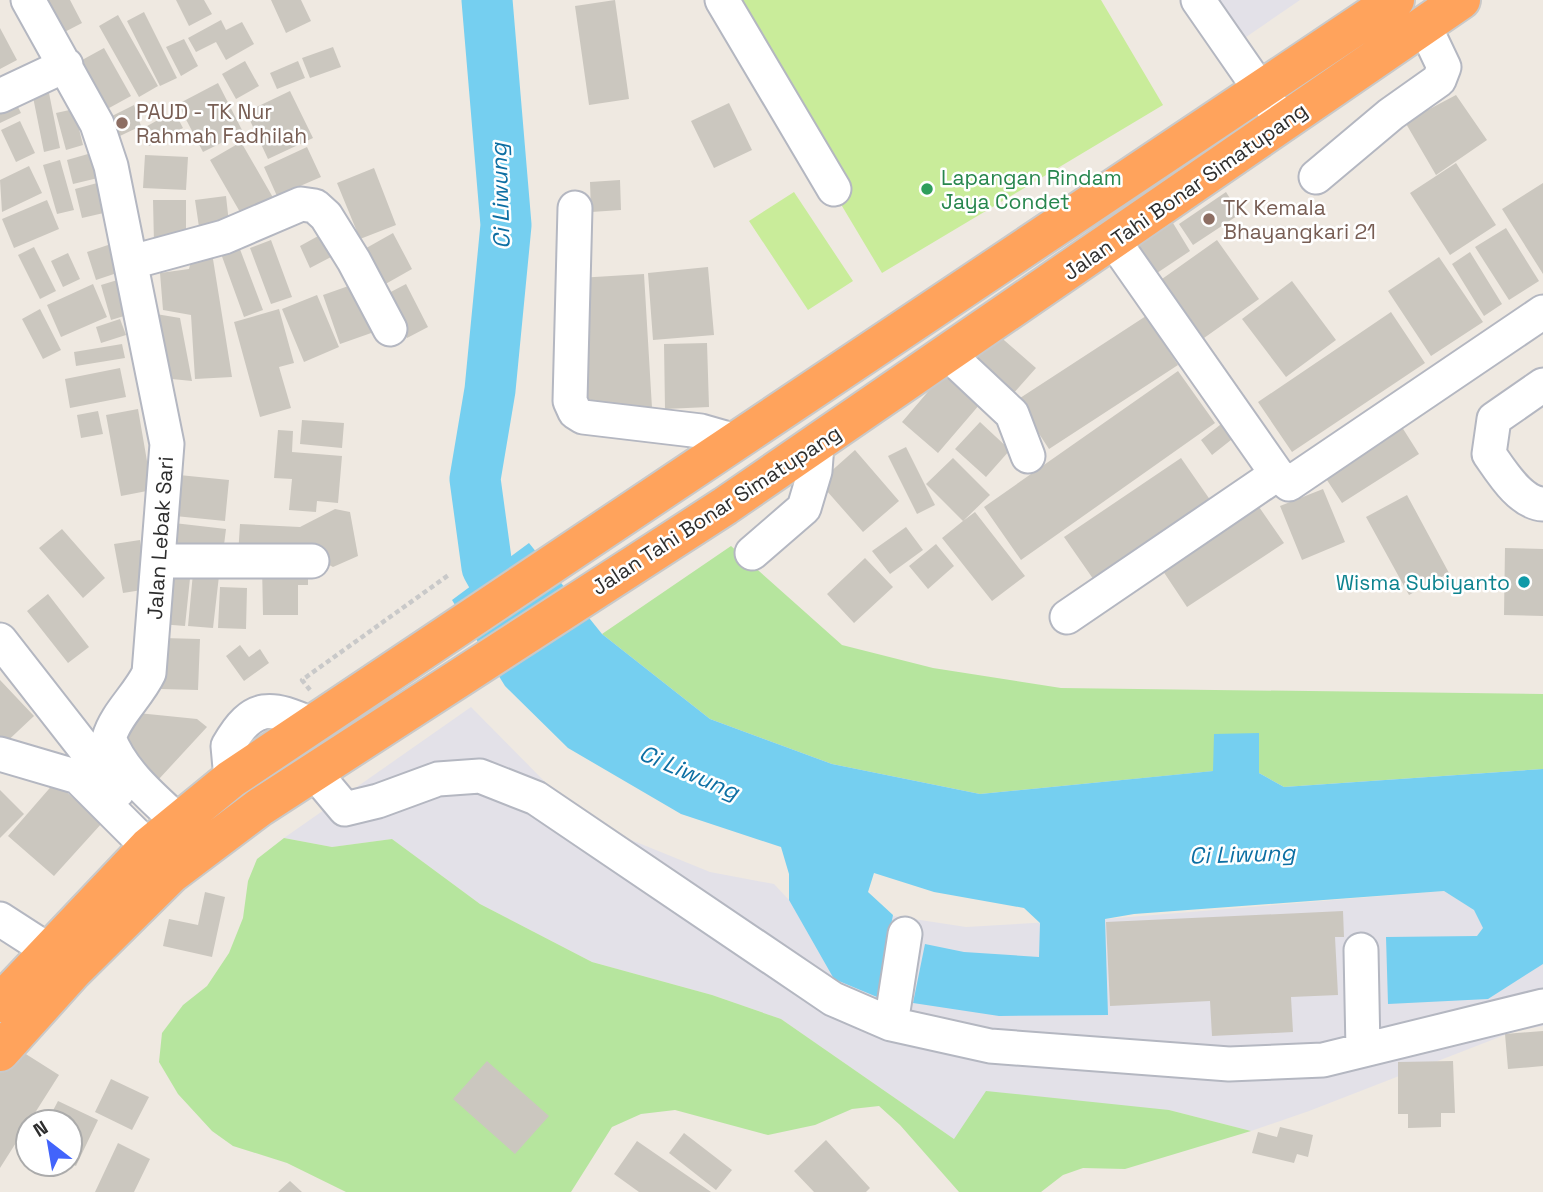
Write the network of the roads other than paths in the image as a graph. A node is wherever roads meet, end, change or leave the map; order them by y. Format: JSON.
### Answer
{"nodes":[{"id":1,"x":28,"y":0,"type":"edge"},
{"id":2,"x":722,"y":0,"type":"edge"},
{"id":3,"x":1198,"y":0,"type":"edge"},
{"id":4,"x":1395,"y":0,"type":"edge"},
{"id":5,"x":1461,"y":0,"type":"edge"},
{"id":6,"x":1424,"y":25,"type":"junction"},
{"id":7,"x":65,"y":65,"type":"junction"},
{"id":8,"x":1261,"y":91,"type":"junction"},
{"id":9,"x":0,"y":96,"type":"edge"},
{"id":10,"x":1284,"y":124,"type":"junction"},
{"id":11,"x":1315,"y":177,"type":"dead end"},
{"id":12,"x":834,"y":189,"type":"dead end"},
{"id":13,"x":1091,"y":207,"type":"junction"},
{"id":14,"x":575,"y":208,"type":"dead end"},
{"id":15,"x":1119,"y":247,"type":"junction"},
{"id":16,"x":132,"y":262,"type":"junction"},
{"id":17,"x":1543,"y":312,"type":"edge"},
{"id":18,"x":390,"y":329,"type":"dead end"},
{"id":19,"x":948,"y":354,"type":"junction"},
{"id":20,"x":1543,"y":385,"type":"edge"},
{"id":21,"x":736,"y":441,"type":"junction"},
{"id":22,"x":817,"y":444,"type":"junction"},
{"id":23,"x":1028,"y":456,"type":"dead end"},
{"id":24,"x":1277,"y":474,"type":"junction"},
{"id":25,"x":1543,"y":504,"type":"edge"},
{"id":26,"x":752,"y":552,"type":"dead end"},
{"id":27,"x":159,"y":561,"type":"junction"},
{"id":28,"x":312,"y":561,"type":"dead end"},
{"id":29,"x":1066,"y":617,"type":"dead end"},
{"id":30,"x":0,"y":640,"type":"edge"},
{"id":31,"x":0,"y":754,"type":"edge"},
{"id":32,"x":314,"y":772,"type":"junction"},
{"id":33,"x":163,"y":834,"type":"junction"},
{"id":34,"x":0,"y":919,"type":"edge"},
{"id":35,"x":905,"y":934,"type":"dead end"},
{"id":36,"x":48,"y":950,"type":"junction"},
{"id":37,"x":1361,"y":950,"type":"dead end"},
{"id":38,"x":0,"y":1003,"type":"edge"},
{"id":39,"x":1543,"y":1006,"type":"edge"},
{"id":40,"x":891,"y":1024,"type":"junction"},
{"id":41,"x":1363,"y":1050,"type":"junction"},
{"id":42,"x":0,"y":1052,"type":"edge"}],
"edges":[{"from":1,"to":7,"type":"street","name":"Jalan Lebak Sari"},
{"from":2,"to":12,"type":"street"},
{"from":3,"to":8,"type":"street"},
{"from":4,"to":8,"type":"highway","name":"Jalan Tahi Bonar Simatupang"},
{"from":5,"to":6,"type":"highway","name":"Jalan Tahi Bonar Simatupang"},
{"from":6,"to":10,"type":"highway","name":"Jalan Tahi Bonar Simatupang"},
{"from":6,"to":11,"type":"street"},
{"from":7,"to":9,"type":"street"},
{"from":7,"to":16,"type":"street","name":"Jalan Lebak Sari"},
{"from":8,"to":10,"type":"street"},
{"from":8,"to":13,"type":"highway","name":"Jalan Tahi Bonar Simatupang"},
{"from":10,"to":15,"type":"highway","name":"Jalan Tahi Bonar Simatupang"},
{"from":13,"to":15,"type":"highway"},
{"from":13,"to":21,"type":"highway","name":"Jalan Tahi Bonar Simatupang"},
{"from":14,"to":21,"type":"street"},
{"from":15,"to":19,"type":"highway","name":"Jalan Tahi Bonar Simatupang"},
{"from":15,"to":24,"type":"street"},
{"from":16,"to":18,"type":"street"},
{"from":16,"to":27,"type":"street","name":"Jalan Lebak Sari"},
{"from":17,"to":24,"type":"street"},
{"from":19,"to":22,"type":"highway","name":"Jalan Tahi Bonar Simatupang"},
{"from":19,"to":23,"type":"street"},
{"from":20,"to":25,"type":"street"},
{"from":21,"to":33,"type":"highway","name":"Jalan Tahi Bonar Simatupang"},
{"from":22,"to":26,"type":"street"},
{"from":22,"to":32,"type":"highway","name":"Jalan Tahi Bonar Simatupang"},
{"from":24,"to":29,"type":"street"},
{"from":27,"to":28,"type":"street"},
{"from":27,"to":33,"type":"street","name":"Jalan Lebak Sari"},
{"from":30,"to":33,"type":"street"},
{"from":31,"to":33,"type":"street"},
{"from":32,"to":40,"type":"street"},
{"from":32,"to":42,"type":"highway","name":"Jalan Tahi Bonar Simatupang"},
{"from":33,"to":36,"type":"highway","name":"Jalan Tahi Bonar Simatupang"},
{"from":34,"to":36,"type":"street"},
{"from":35,"to":40,"type":"street"},
{"from":36,"to":38,"type":"highway","name":"Jalan Tahi Bonar Simatupang"},
{"from":37,"to":41,"type":"street"},
{"from":39,"to":41,"type":"street"},
{"from":40,"to":41,"type":"street"}]}
